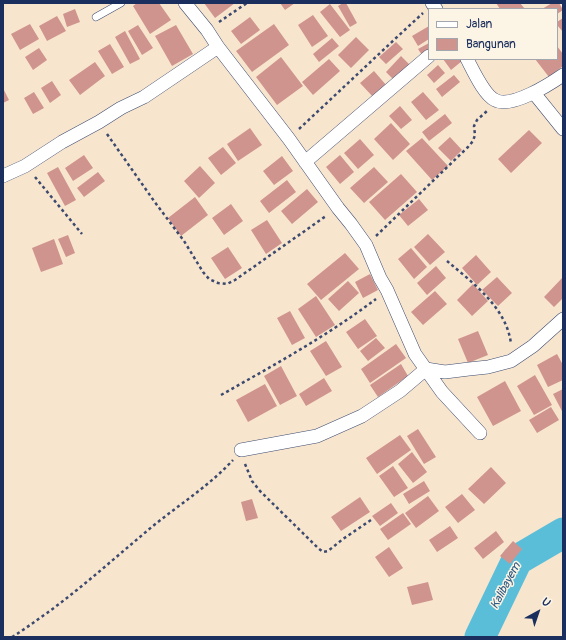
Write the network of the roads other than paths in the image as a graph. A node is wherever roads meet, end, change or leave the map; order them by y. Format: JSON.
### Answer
{"nodes":[{"id":1,"x":122,"y":3,"type":"edge"},
{"id":2,"x":186,"y":3,"type":"edge"},
{"id":3,"x":96,"y":17,"type":"dead end"},
{"id":4,"x":218,"y":47,"type":"junction"},
{"id":5,"x":428,"y":57,"type":"edge"},
{"id":6,"x":468,"y":60,"type":"edge"},
{"id":7,"x":563,"y":75,"type":"edge"},
{"id":8,"x":534,"y":93,"type":"junction"},
{"id":9,"x":563,"y":129,"type":"edge"},
{"id":10,"x":305,"y":162,"type":"junction"},
{"id":11,"x":3,"y":176,"type":"edge"},
{"id":12,"x":563,"y":319,"type":"edge"},
{"id":13,"x":426,"y":369,"type":"junction"},
{"id":14,"x":480,"y":433,"type":"dead end"},
{"id":15,"x":240,"y":450,"type":"road end"}],
"edges":[{"from":1,"to":3,"type":"lane"},
{"from":2,"to":4,"type":"street"},
{"from":4,"to":10,"type":"street"},
{"from":4,"to":11,"type":"street"},
{"from":5,"to":10,"type":"street"},
{"from":6,"to":8,"type":"street"},
{"from":7,"to":8,"type":"street"},
{"from":8,"to":9,"type":"street"},
{"from":10,"to":13,"type":"street"},
{"from":12,"to":13,"type":"street"},
{"from":13,"to":14,"type":"street"},
{"from":13,"to":15,"type":"street"}]}
